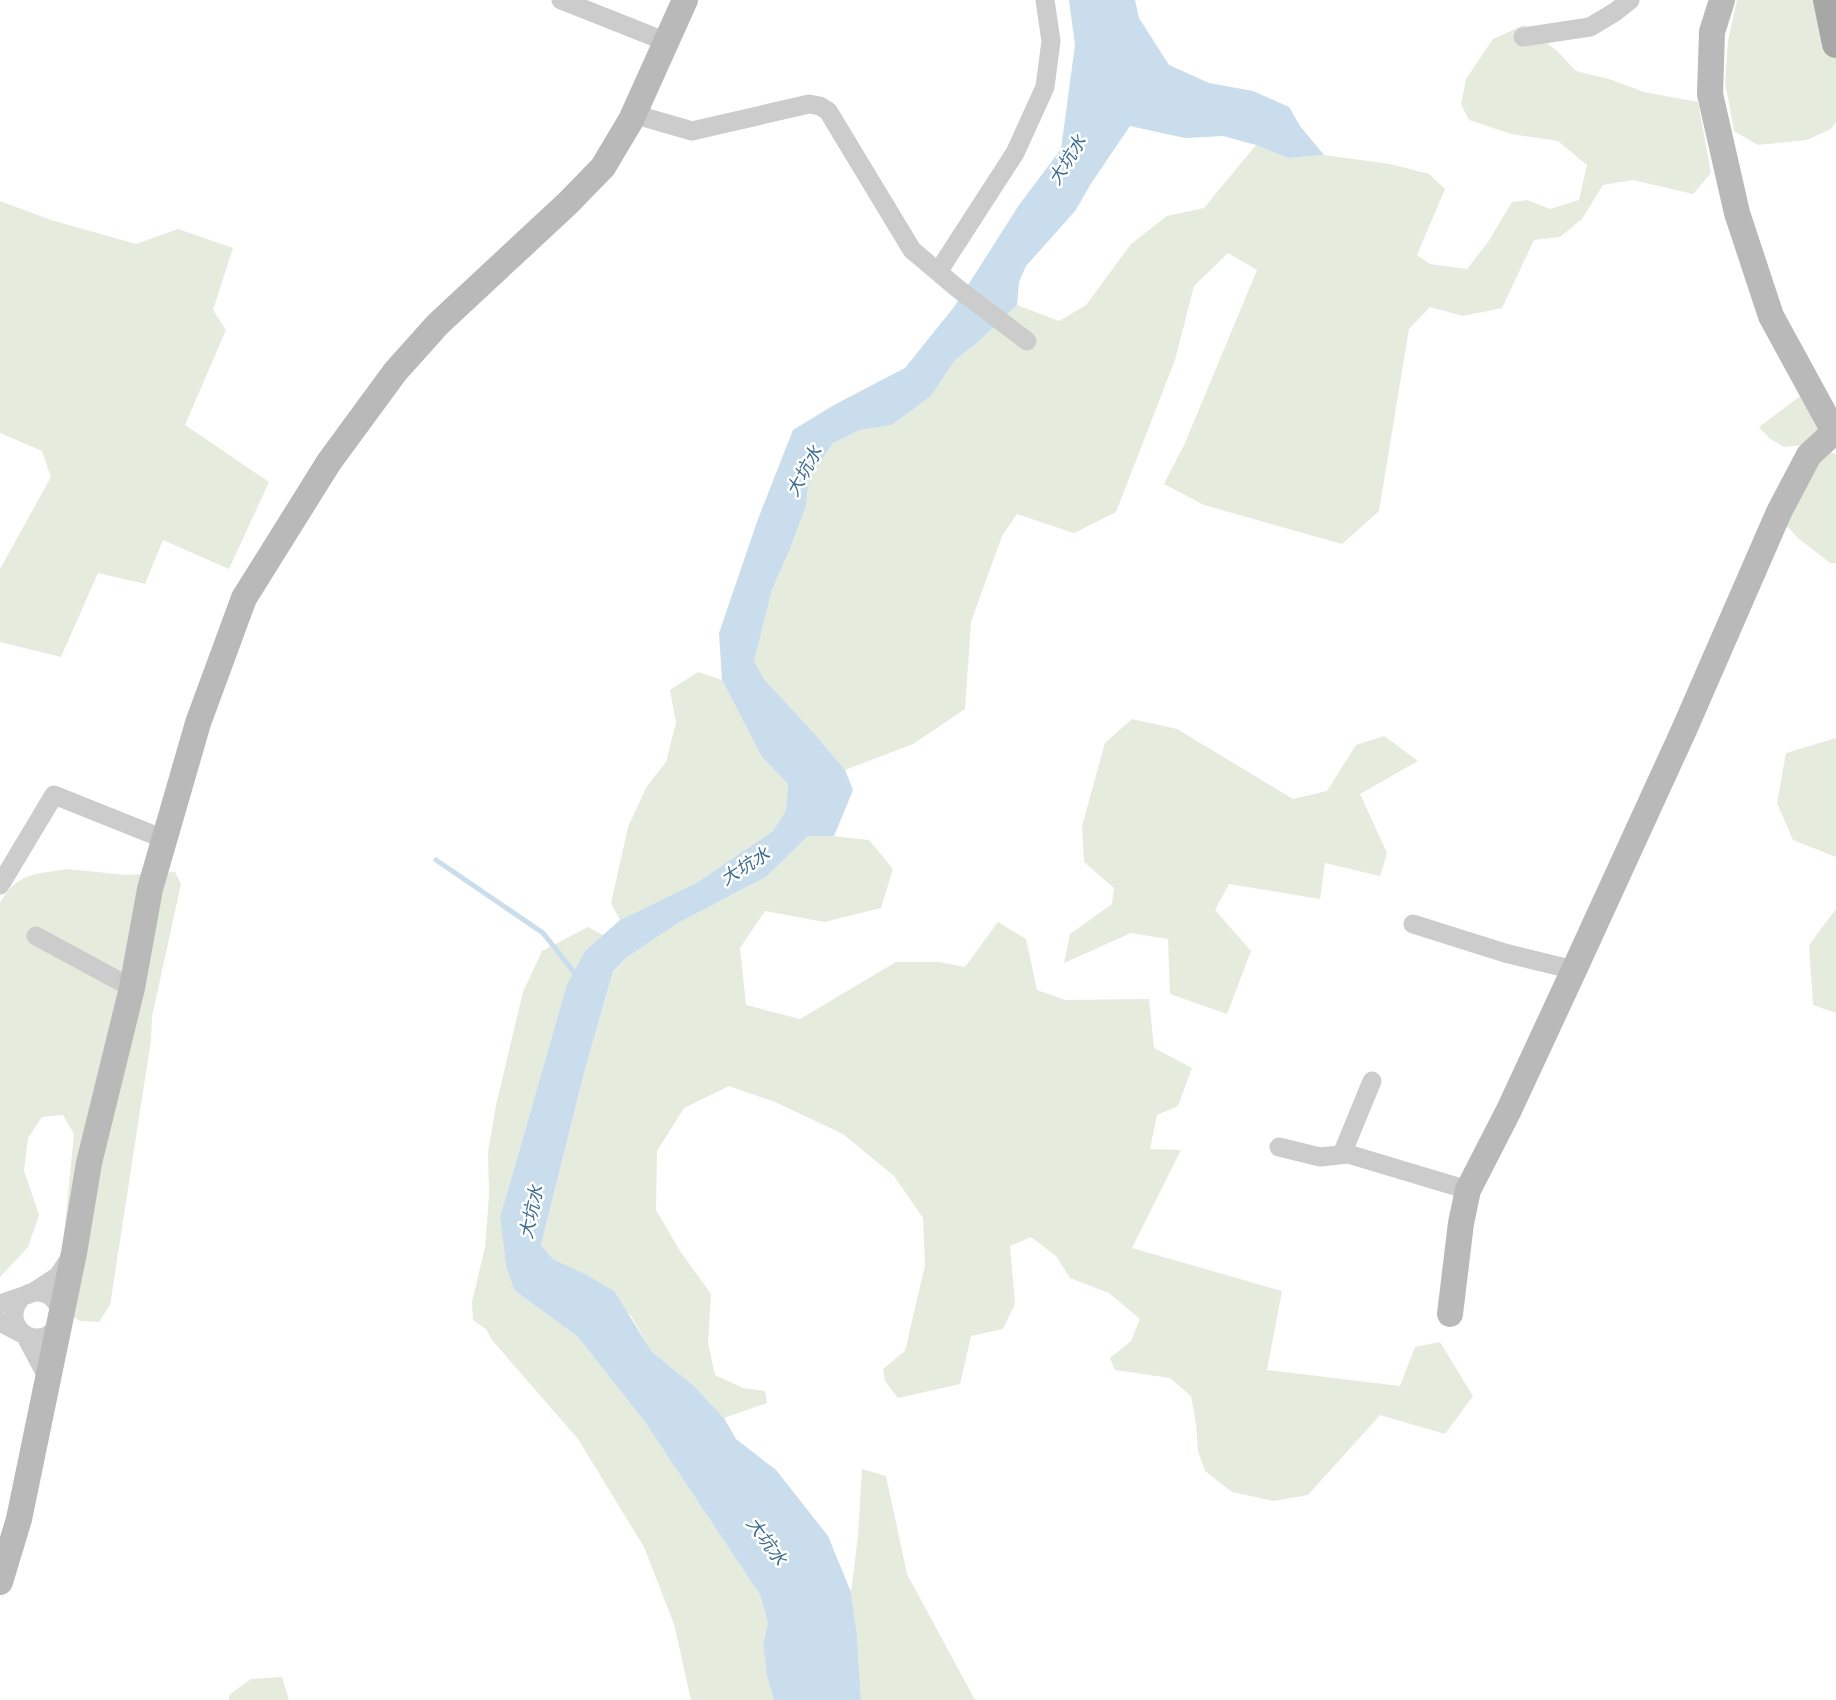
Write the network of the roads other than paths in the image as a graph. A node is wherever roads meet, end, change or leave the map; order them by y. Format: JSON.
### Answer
{"nodes":[{"id":1,"x":561,"y":0,"type":"edge"},
{"id":2,"x":685,"y":0,"type":"edge"},
{"id":3,"x":1045,"y":0,"type":"edge"},
{"id":4,"x":1630,"y":0,"type":"edge"},
{"id":5,"x":1722,"y":0,"type":"edge"},
{"id":6,"x":1827,"y":0,"type":"edge"},
{"id":7,"x":1523,"y":37,"type":"dead end"},
{"id":8,"x":667,"y":42,"type":"junction"},
{"id":9,"x":1836,"y":44,"type":"edge"},
{"id":10,"x":633,"y":114,"type":"junction"},
{"id":11,"x":938,"y":272,"type":"junction"},
{"id":12,"x":1027,"y":341,"type":"dead end"},
{"id":13,"x":1835,"y":433,"type":"edge"},
{"id":14,"x":164,"y":839,"type":"junction"},
{"id":15,"x":0,"y":885,"type":"edge"},
{"id":16,"x":1413,"y":924,"type":"dead end"},
{"id":17,"x":36,"y":936,"type":"dead end"},
{"id":18,"x":1574,"y":970,"type":"junction"},
{"id":19,"x":132,"y":988,"type":"junction"},
{"id":20,"x":1372,"y":1081,"type":"dead end"},
{"id":21,"x":1280,"y":1147,"type":"dead end"},
{"id":22,"x":1342,"y":1154,"type":"junction"},
{"id":23,"x":1468,"y":1190,"type":"junction"},
{"id":24,"x":74,"y":1253,"type":"junction"},
{"id":25,"x":32,"y":1293,"type":"junction"},
{"id":26,"x":0,"y":1304,"type":"edge"},
{"id":27,"x":1450,"y":1314,"type":"dead end"},
{"id":28,"x":60,"y":1319,"type":"junction"},
{"id":29,"x":0,"y":1322,"type":"edge"},
{"id":30,"x":25,"y":1335,"type":"junction"},
{"id":31,"x":48,"y":1378,"type":"junction"},
{"id":32,"x":0,"y":1582,"type":"edge"}],
"edges":[{"from":1,"to":8,"type":"street"},
{"from":2,"to":8,"type":"street"},
{"from":3,"to":11,"type":"street"},
{"from":4,"to":7,"type":"street"},
{"from":5,"to":13,"type":"street"},
{"from":6,"to":9,"type":"main road"},
{"from":8,"to":10,"type":"street"},
{"from":10,"to":11,"type":"street"},
{"from":10,"to":14,"type":"street"},
{"from":11,"to":12,"type":"street"},
{"from":13,"to":18,"type":"street"},
{"from":14,"to":15,"type":"street"},
{"from":14,"to":19,"type":"street"},
{"from":16,"to":18,"type":"street"},
{"from":17,"to":19,"type":"street"},
{"from":18,"to":23,"type":"street"},
{"from":19,"to":24,"type":"street"},
{"from":20,"to":22,"type":"street"},
{"from":21,"to":22,"type":"street"},
{"from":22,"to":23,"type":"street"},
{"from":23,"to":27,"type":"street"},
{"from":24,"to":25,"type":"street"},
{"from":24,"to":28,"type":"street"},
{"from":25,"to":26,"type":"street"},
{"from":25,"to":28,"type":"street"},
{"from":25,"to":30,"type":"street"},
{"from":28,"to":30,"type":"street"},
{"from":28,"to":31,"type":"street"},
{"from":29,"to":30,"type":"street"},
{"from":30,"to":31,"type":"street"},
{"from":31,"to":32,"type":"street"}]}
